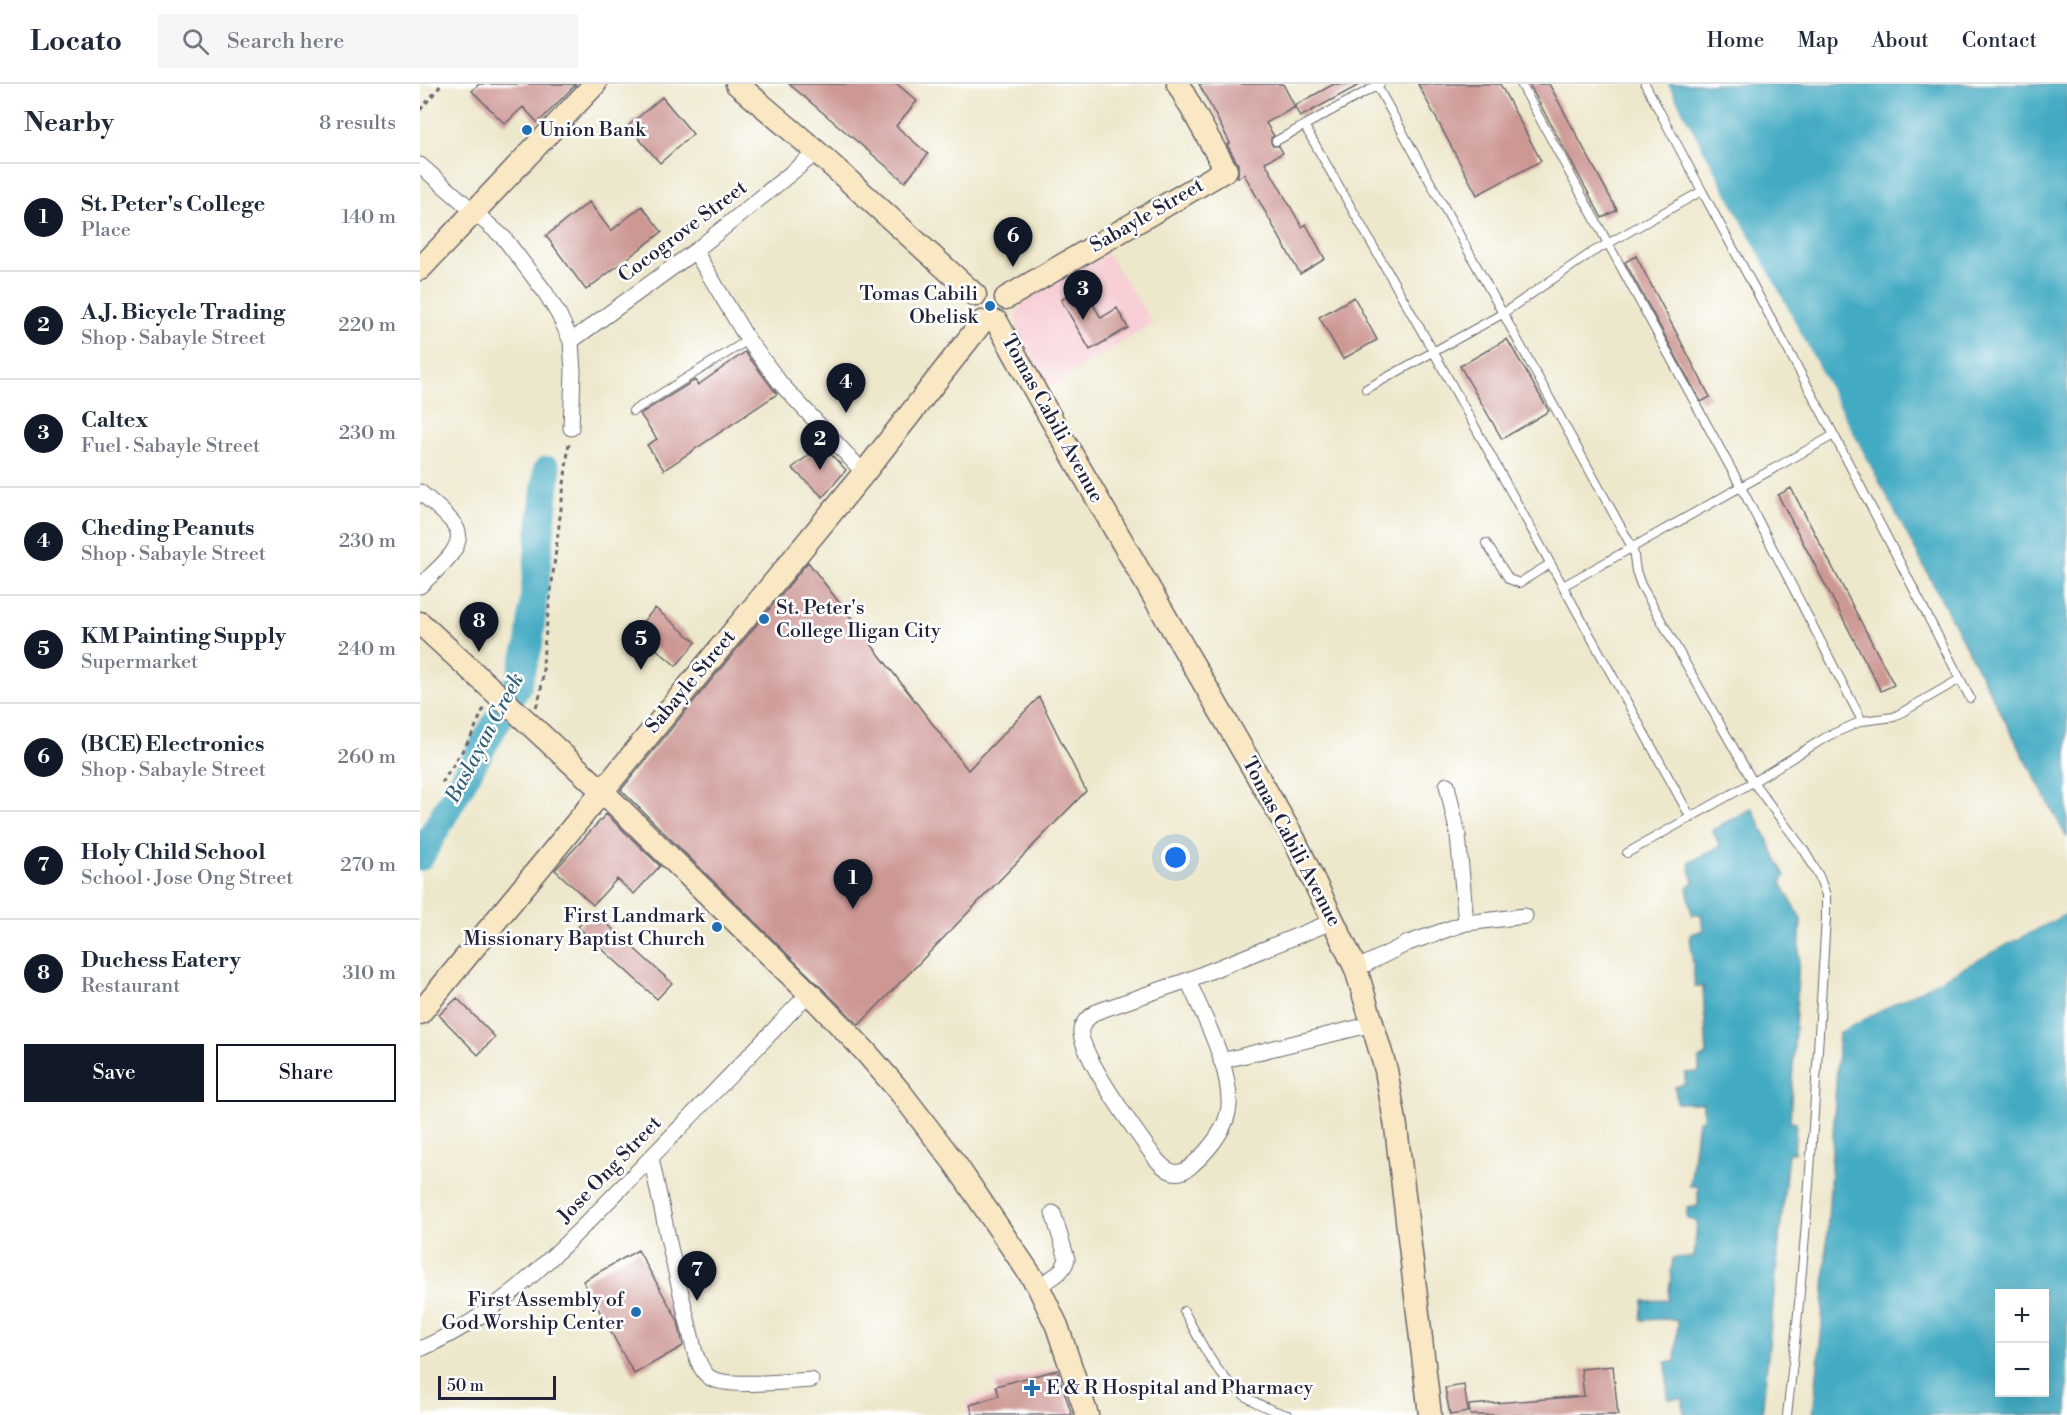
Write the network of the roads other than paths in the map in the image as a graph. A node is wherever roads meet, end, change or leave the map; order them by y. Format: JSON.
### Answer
{"nodes":[{"id":1,"x":595,"y":84,"type":"edge"},
{"id":2,"x":737,"y":84,"type":"edge"},
{"id":3,"x":1178,"y":84,"type":"edge"},
{"id":4,"x":1521,"y":84,"type":"edge"},
{"id":5,"x":1645,"y":84,"type":"edge"},
{"id":6,"x":1377,"y":85,"type":"edge"},
{"id":7,"x":1304,"y":125,"type":"junction"},
{"id":8,"x":1276,"y":141,"type":"dead end"},
{"id":9,"x":817,"y":153,"type":"junction"},
{"id":10,"x":420,"y":165,"type":"edge"},
{"id":11,"x":1702,"y":191,"type":"junction"},
{"id":12,"x":475,"y":211,"type":"junction"},
{"id":13,"x":1610,"y":244,"type":"junction"},
{"id":14,"x":695,"y":251,"type":"junction"},
{"id":15,"x":420,"y":269,"type":"edge"},
{"id":16,"x":975,"y":295,"type":"junction"},
{"id":17,"x":1006,"y":297,"type":"junction"},
{"id":18,"x":1502,"y":314,"type":"junction"},
{"id":19,"x":990,"y":322,"type":"junction"},
{"id":20,"x":748,"y":340,"type":"junction"},
{"id":21,"x":571,"y":341,"type":"junction"},
{"id":22,"x":1433,"y":351,"type":"junction"},
{"id":23,"x":1366,"y":389,"type":"dead end"},
{"id":24,"x":633,"y":411,"type":"dead end"},
{"id":25,"x":571,"y":428,"type":"road end"},
{"id":26,"x":1834,"y":435,"type":"junction"},
{"id":27,"x":864,"y":473,"type":"junction"},
{"id":28,"x":1741,"y":487,"type":"junction"},
{"id":29,"x":420,"y":492,"type":"edge"},
{"id":30,"x":1486,"y":543,"type":"dead end"},
{"id":31,"x":1633,"y":549,"type":"junction"},
{"id":32,"x":1550,"y":564,"type":"junction"},
{"id":33,"x":420,"y":586,"type":"edge"},
{"id":34,"x":1563,"y":586,"type":"junction"},
{"id":35,"x":420,"y":623,"type":"edge"},
{"id":36,"x":1960,"y":679,"type":"junction"},
{"id":37,"x":1970,"y":698,"type":"dead end"},
{"id":38,"x":1862,"y":721,"type":"junction"},
{"id":39,"x":1753,"y":782,"type":"junction"},
{"id":40,"x":1447,"y":785,"type":"dead end"},
{"id":41,"x":602,"y":790,"type":"junction"},
{"id":42,"x":1691,"y":818,"type":"junction"},
{"id":43,"x":1627,"y":853,"type":"dead end"},
{"id":44,"x":1525,"y":916,"type":"dead end"},
{"id":45,"x":1334,"y":921,"type":"junction"},
{"id":46,"x":1466,"y":923,"type":"junction"},
{"id":47,"x":1356,"y":969,"type":"junction"},
{"id":48,"x":1188,"y":980,"type":"junction"},
{"id":49,"x":809,"y":993,"type":"junction"},
{"id":50,"x":420,"y":1013,"type":"edge"},
{"id":51,"x":1373,"y":1024,"type":"junction"},
{"id":52,"x":1221,"y":1061,"type":"junction"},
{"id":53,"x":651,"y":1158,"type":"junction"},
{"id":54,"x":1053,"y":1213,"type":"dead end"},
{"id":55,"x":1038,"y":1286,"type":"junction"},
{"id":56,"x":1184,"y":1311,"type":"dead end"},
{"id":57,"x":420,"y":1348,"type":"edge"},
{"id":58,"x":811,"y":1380,"type":"dead end"},
{"id":59,"x":1087,"y":1415,"type":"edge"},
{"id":60,"x":1288,"y":1415,"type":"edge"},
{"id":61,"x":1430,"y":1415,"type":"edge"},
{"id":62,"x":1787,"y":1415,"type":"edge"}],
"edges":[{"from":1,"to":12,"type":"street"},
{"from":2,"to":9,"type":"street"},
{"from":3,"to":17,"type":"street","name":"Sabayle Street"},
{"from":4,"to":13,"type":"lane"},
{"from":5,"to":11,"type":"lane"},
{"from":6,"to":7,"type":"lane"},
{"from":6,"to":18,"type":"lane"},
{"from":7,"to":8,"type":"lane"},
{"from":7,"to":22,"type":"lane"},
{"from":9,"to":14,"type":"street","name":"Cocogrove Street"},
{"from":9,"to":16,"type":"street"},
{"from":10,"to":12,"type":"street"},
{"from":11,"to":13,"type":"lane"},
{"from":11,"to":26,"type":"lane"},
{"from":12,"to":15,"type":"street"},
{"from":12,"to":21,"type":"street"},
{"from":13,"to":18,"type":"lane"},
{"from":13,"to":28,"type":"lane"},
{"from":14,"to":20,"type":"street"},
{"from":14,"to":21,"type":"street","name":"Cocogrove Street"},
{"from":16,"to":17,"type":"street"},
{"from":16,"to":19,"type":"street"},
{"from":17,"to":19,"type":"street"},
{"from":18,"to":22,"type":"lane"},
{"from":18,"to":31,"type":"lane"},
{"from":19,"to":27,"type":"street","name":"Sabayle Street"},
{"from":19,"to":45,"type":"street","name":"Tomas Cabili Avenue"},
{"from":20,"to":24,"type":"lane"},
{"from":20,"to":27,"type":"street"},
{"from":21,"to":25,"type":"street"},
{"from":22,"to":23,"type":"lane"},
{"from":22,"to":32,"type":"lane"},
{"from":26,"to":28,"type":"lane"},
{"from":26,"to":36,"type":"lane"},
{"from":27,"to":41,"type":"street","name":"Sabayle Street"},
{"from":28,"to":31,"type":"lane"},
{"from":28,"to":38,"type":"lane"},
{"from":29,"to":33,"type":"street"},
{"from":30,"to":32,"type":"lane"},
{"from":31,"to":34,"type":"lane"},
{"from":31,"to":39,"type":"lane"},
{"from":32,"to":34,"type":"lane"},
{"from":34,"to":42,"type":"lane"},
{"from":35,"to":41,"type":"street"},
{"from":36,"to":37,"type":"lane"},
{"from":36,"to":38,"type":"lane"},
{"from":38,"to":39,"type":"lane"},
{"from":39,"to":42,"type":"lane"},
{"from":39,"to":62,"type":"lane"},
{"from":40,"to":46,"type":"street"},
{"from":41,"to":49,"type":"street"},
{"from":41,"to":50,"type":"street","name":"Sabayle Street"},
{"from":42,"to":43,"type":"lane"},
{"from":44,"to":46,"type":"street"},
{"from":45,"to":47,"type":"street","name":"Tomas Cabili Avenue"},
{"from":45,"to":48,"type":"street"},
{"from":46,"to":47,"type":"street"},
{"from":47,"to":51,"type":"street","name":"Tomas Cabili Avenue"},
{"from":48,"to":52,"type":"street"},
{"from":48,"to":52,"type":"street"},
{"from":49,"to":53,"type":"street","name":"Jose Ong Street"},
{"from":49,"to":55,"type":"street"},
{"from":51,"to":52,"type":"street"},
{"from":51,"to":61,"type":"street","name":"Tomas Cabili Avenue"},
{"from":53,"to":57,"type":"street","name":"Jose Ong Street"},
{"from":53,"to":58,"type":"street"},
{"from":54,"to":55,"type":"street"},
{"from":55,"to":59,"type":"street"},
{"from":56,"to":60,"type":"lane"}]}
